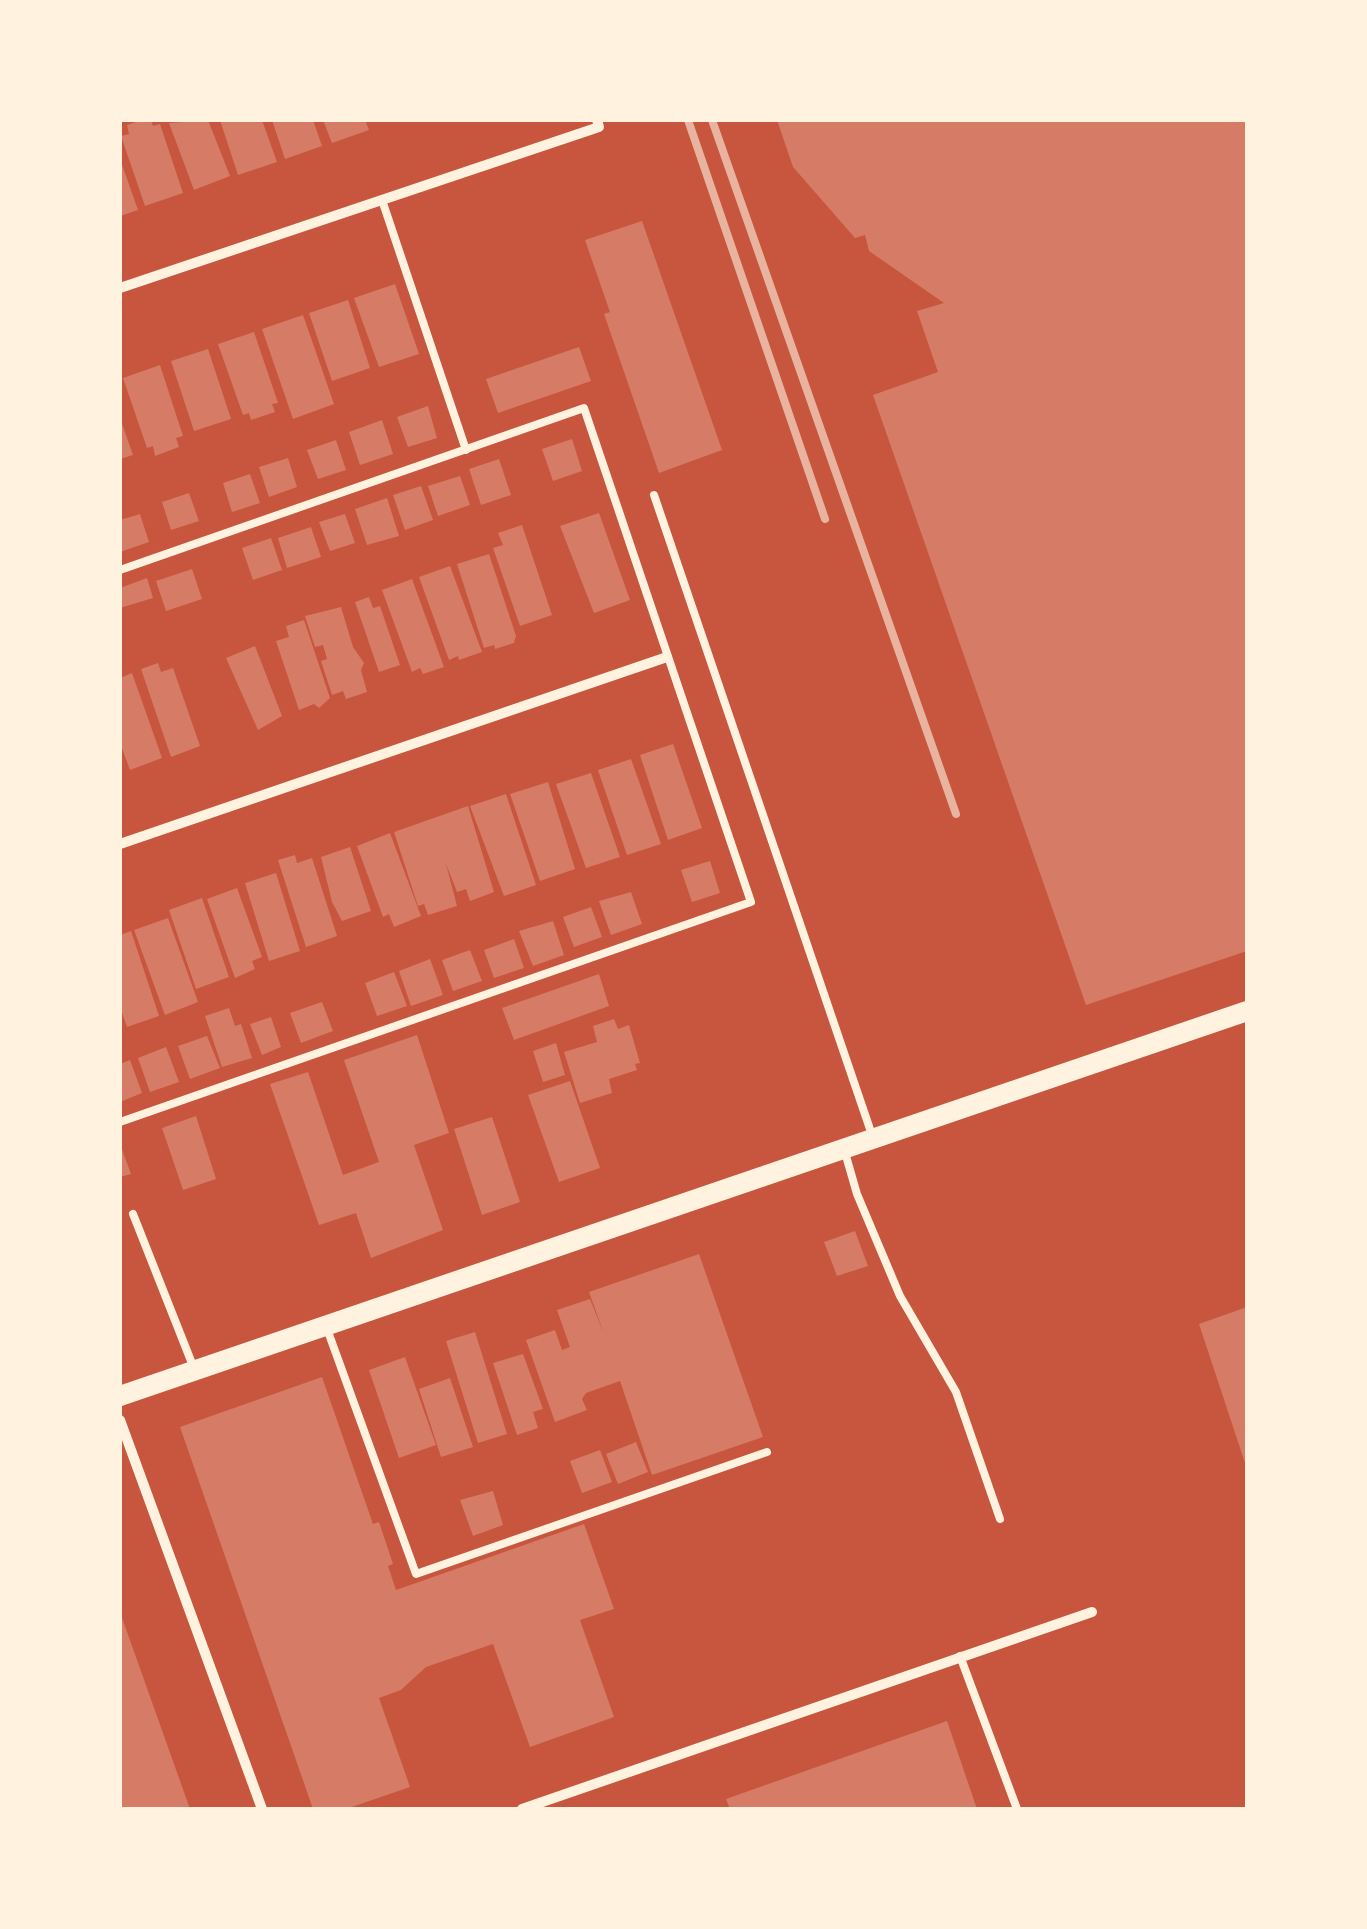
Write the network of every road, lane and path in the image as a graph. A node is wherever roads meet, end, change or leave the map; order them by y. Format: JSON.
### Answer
{"nodes":[{"id":1,"x":598,"y":124,"type":"edge"},
{"id":2,"x":382,"y":200,"type":"junction"},
{"id":3,"x":120,"y":288,"type":"edge"},
{"id":4,"x":466,"y":450,"type":"junction"},
{"id":5,"x":654,"y":495,"type":"dead end"},
{"id":6,"x":120,"y":570,"type":"edge"},
{"id":7,"x":667,"y":657,"type":"junction"},
{"id":8,"x":120,"y":844,"type":"edge"},
{"id":9,"x":1247,"y":1011,"type":"edge"},
{"id":10,"x":120,"y":1122,"type":"edge"},
{"id":11,"x":874,"y":1139,"type":"junction"},
{"id":12,"x":844,"y":1149,"type":"junction"},
{"id":13,"x":133,"y":1214,"type":"dead end"},
{"id":14,"x":326,"y":1326,"type":"junction"},
{"id":15,"x":195,"y":1370,"type":"junction"},
{"id":16,"x":120,"y":1396,"type":"edge"},
{"id":17,"x":120,"y":1420,"type":"edge"},
{"id":18,"x":767,"y":1452,"type":"dead end"},
{"id":19,"x":1000,"y":1519,"type":"dead end"},
{"id":20,"x":1092,"y":1612,"type":"dead end"},
{"id":21,"x":960,"y":1656,"type":"junction"},
{"id":22,"x":262,"y":1809,"type":"edge"},
{"id":23,"x":522,"y":1809,"type":"edge"},
{"id":24,"x":1017,"y":1809,"type":"edge"}],
"edges":[{"from":1,"to":2,"type":"street"},
{"from":2,"to":3,"type":"street"},
{"from":2,"to":4,"type":"lane"},
{"from":4,"to":6,"type":"lane"},
{"from":4,"to":7,"type":"lane"},
{"from":5,"to":11,"type":"lane"},
{"from":7,"to":8,"type":"street"},
{"from":7,"to":10,"type":"lane"},
{"from":9,"to":11,"type":"main road"},
{"from":11,"to":12,"type":"main road"},
{"from":12,"to":14,"type":"main road"},
{"from":12,"to":19,"type":"lane"},
{"from":13,"to":15,"type":"lane"},
{"from":14,"to":15,"type":"main road"},
{"from":14,"to":18,"type":"lane"},
{"from":15,"to":16,"type":"main road"},
{"from":17,"to":22,"type":"street"},
{"from":20,"to":21,"type":"street"},
{"from":21,"to":23,"type":"street"},
{"from":21,"to":24,"type":"lane"}]}
